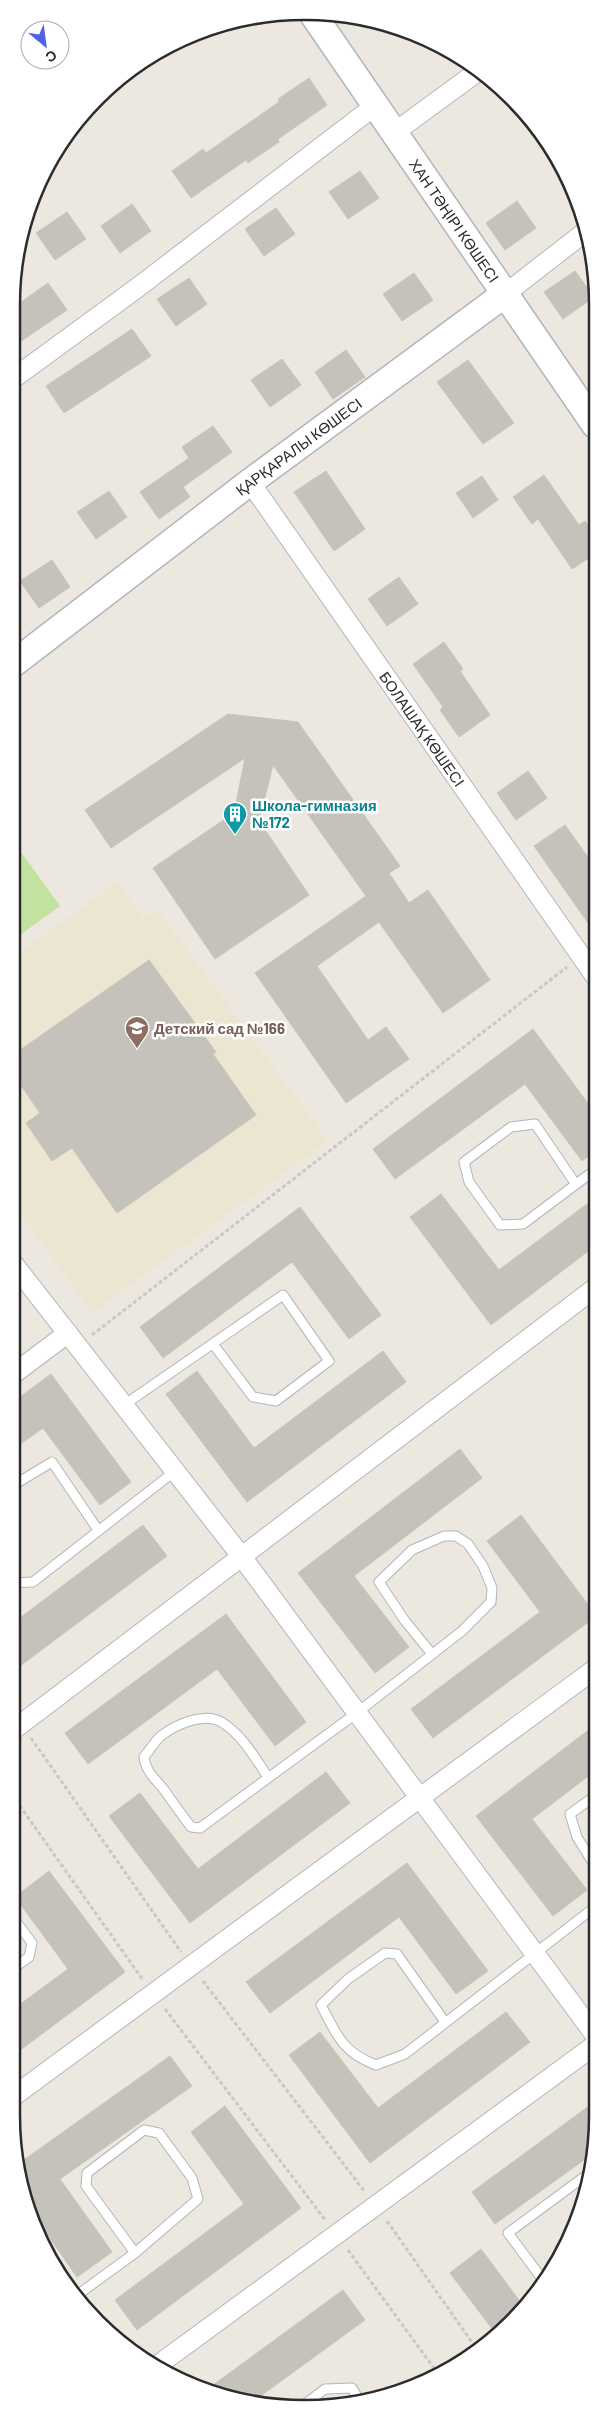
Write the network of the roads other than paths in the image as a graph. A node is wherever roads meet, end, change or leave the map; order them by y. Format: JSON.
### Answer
{"nodes":[{"id":1,"x":317,"y":21,"type":"edge"},
{"id":2,"x":473,"y":75,"type":"edge"},
{"id":3,"x":376,"y":105,"type":"junction"},
{"id":4,"x":395,"y":132,"type":"junction"},
{"id":5,"x":580,"y":236,"type":"edge"},
{"id":6,"x":505,"y":294,"type":"junction"},
{"id":7,"x":20,"y":374,"type":"edge"},
{"id":8,"x":589,"y":416,"type":"edge"},
{"id":9,"x":250,"y":482,"type":"junction"},
{"id":10,"x":20,"y":659,"type":"edge"},
{"id":11,"x":589,"y":967,"type":"edge"},
{"id":12,"x":589,"y":1174,"type":"edge"},
{"id":13,"x":576,"y":1183,"type":"junction"},
{"id":14,"x":20,"y":1272,"type":"edge"},
{"id":15,"x":589,"y":1292,"type":"edge"},
{"id":16,"x":73,"y":1340,"type":"junction"},
{"id":17,"x":212,"y":1344,"type":"junction"},
{"id":18,"x":20,"y":1370,"type":"edge"},
{"id":19,"x":124,"y":1405,"type":"junction"},
{"id":20,"x":175,"y":1472,"type":"junction"},
{"id":21,"x":20,"y":1481,"type":"edge"},
{"id":22,"x":98,"y":1530,"type":"junction"},
{"id":23,"x":242,"y":1557,"type":"junction"},
{"id":24,"x":20,"y":1583,"type":"edge"},
{"id":25,"x":432,"y":1654,"type":"junction"},
{"id":26,"x":589,"y":1672,"type":"edge"},
{"id":27,"x":358,"y":1712,"type":"junction"},
{"id":28,"x":20,"y":1724,"type":"edge"},
{"id":29,"x":268,"y":1777,"type":"junction"},
{"id":30,"x":419,"y":1798,"type":"junction"},
{"id":31,"x":589,"y":1800,"type":"edge"},
{"id":32,"x":589,"y":1856,"type":"edge"},
{"id":33,"x":589,"y":1912,"type":"edge"},
{"id":34,"x":20,"y":1927,"type":"edge"},
{"id":35,"x":536,"y":1952,"type":"junction"},
{"id":36,"x":20,"y":1964,"type":"edge"},
{"id":37,"x":445,"y":2022,"type":"junction"},
{"id":38,"x":589,"y":2027,"type":"edge"},
{"id":39,"x":589,"y":2049,"type":"edge"},
{"id":40,"x":20,"y":2091,"type":"edge"},
{"id":41,"x":582,"y":2178,"type":"edge"},
{"id":42,"x":135,"y":2253,"type":"junction"},
{"id":43,"x":540,"y":2276,"type":"edge"},
{"id":44,"x":82,"y":2292,"type":"edge"},
{"id":45,"x":162,"y":2362,"type":"edge"},
{"id":46,"x":357,"y":2396,"type":"edge"},
{"id":47,"x":309,"y":2400,"type":"edge"}],
"edges":[{"from":1,"to":3,"type":"street","name":"ХАН ТӘҢІРІ КӨШЕСІ"},
{"from":2,"to":4,"type":"street"},
{"from":3,"to":4,"type":"street","name":"ХАН ТӘҢІРІ КӨШЕСІ"},
{"from":3,"to":7,"type":"street"},
{"from":4,"to":6,"type":"street","name":"ХАН ТӘҢІРІ КӨШЕСІ"},
{"from":5,"to":6,"type":"street","name":"ҚАРҚАРАЛЫ КӨШЕСІ"},
{"from":6,"to":8,"type":"street","name":"ХАН ТӘҢІРІ КӨШЕСІ"},
{"from":6,"to":9,"type":"street","name":"ҚАРҚАРАЛЫ КӨШЕСІ"},
{"from":9,"to":10,"type":"street","name":"ҚАРҚАРАЛЫ КӨШЕСІ"},
{"from":9,"to":11,"type":"street","name":"БОЛАШАҚ КӨШЕСІ"},
{"from":12,"to":13,"type":"lane"},
{"from":13,"to":13,"type":"lane"},
{"from":14,"to":16,"type":"street"},
{"from":15,"to":23,"type":"street"},
{"from":16,"to":18,"type":"street"},
{"from":16,"to":19,"type":"street"},
{"from":17,"to":17,"type":"lane"},
{"from":17,"to":19,"type":"lane"},
{"from":19,"to":20,"type":"street"},
{"from":20,"to":22,"type":"lane"},
{"from":20,"to":23,"type":"street"},
{"from":21,"to":22,"type":"lane"},
{"from":22,"to":24,"type":"lane"},
{"from":23,"to":27,"type":"street"},
{"from":23,"to":28,"type":"street"},
{"from":25,"to":25,"type":"lane"},
{"from":25,"to":27,"type":"lane"},
{"from":26,"to":30,"type":"street"},
{"from":27,"to":29,"type":"lane"},
{"from":27,"to":30,"type":"street"},
{"from":29,"to":29,"type":"lane"},
{"from":30,"to":35,"type":"street"},
{"from":30,"to":40,"type":"street"},
{"from":31,"to":32,"type":"lane"},
{"from":33,"to":35,"type":"lane"},
{"from":34,"to":36,"type":"lane"},
{"from":35,"to":37,"type":"lane"},
{"from":35,"to":38,"type":"street"},
{"from":37,"to":37,"type":"lane"},
{"from":39,"to":45,"type":"street"},
{"from":41,"to":43,"type":"lane"},
{"from":42,"to":42,"type":"lane"},
{"from":42,"to":44,"type":"lane"},
{"from":46,"to":47,"type":"lane"}]}
